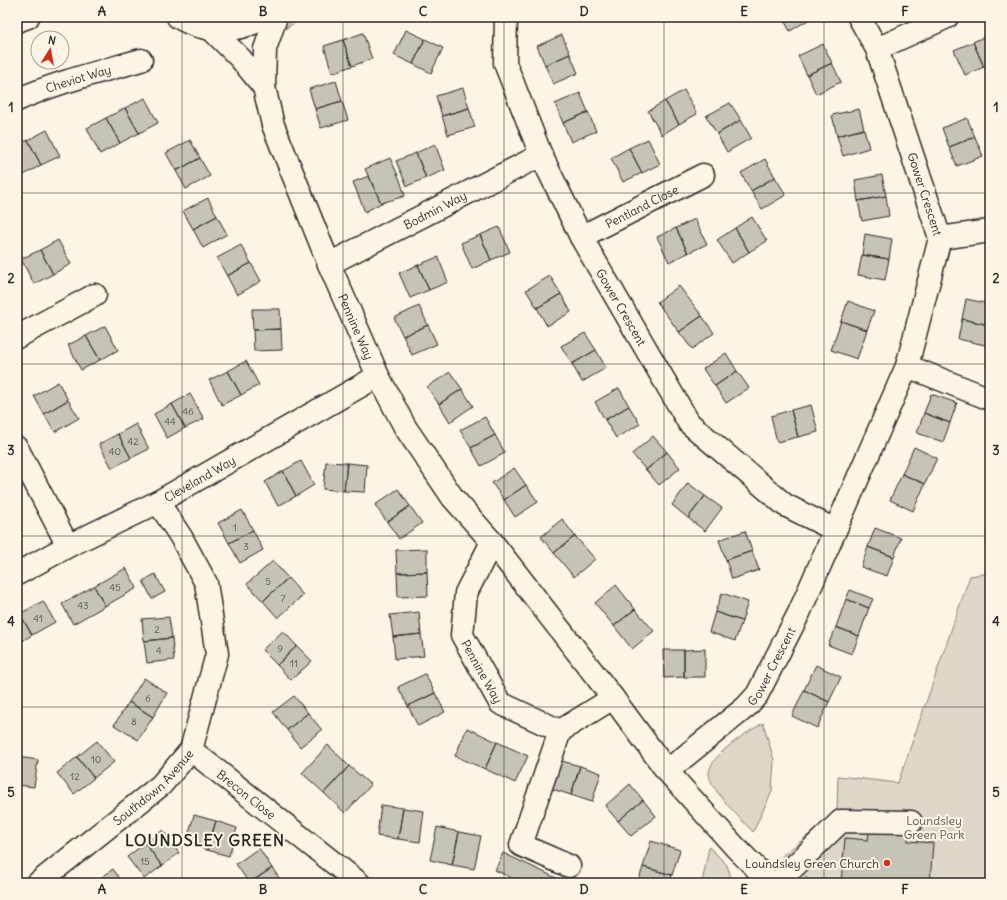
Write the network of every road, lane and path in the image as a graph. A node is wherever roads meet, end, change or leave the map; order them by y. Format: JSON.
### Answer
{"nodes":[{"id":1,"x":28,"y":17,"type":"edge"},
{"id":2,"x":178,"y":17,"type":"edge"},
{"id":3,"x":266,"y":17,"type":"edge"},
{"id":4,"x":276,"y":17,"type":"edge"},
{"id":5,"x":506,"y":17,"type":"edge"},
{"id":6,"x":859,"y":17,"type":"edge"},
{"id":7,"x":947,"y":17,"type":"edge"},
{"id":8,"x":17,"y":21,"type":"edge"},
{"id":9,"x":212,"y":30,"type":"junction"},
{"id":10,"x":877,"y":49,"type":"junction"},
{"id":11,"x":141,"y":60,"type":"dead end"},
{"id":12,"x":264,"y":87,"type":"junction"},
{"id":13,"x":17,"y":100,"type":"edge"},
{"id":14,"x":541,"y":155,"type":"junction"},
{"id":15,"x":703,"y":175,"type":"dead end"},
{"id":16,"x":990,"y":232,"type":"edge"},
{"id":17,"x":581,"y":237,"type":"junction"},
{"id":18,"x":940,"y":238,"type":"junction"},
{"id":19,"x":329,"y":264,"type":"junction"},
{"id":20,"x":96,"y":295,"type":"dead end"},
{"id":21,"x":17,"y":337,"type":"edge"},
{"id":22,"x":907,"y":366,"type":"junction"},
{"id":23,"x":378,"y":376,"type":"junction"},
{"id":24,"x":990,"y":399,"type":"edge"},
{"id":25,"x":17,"y":448,"type":"edge"},
{"id":26,"x":158,"y":502,"type":"junction"},
{"id":27,"x":835,"y":530,"type":"junction"},
{"id":28,"x":492,"y":542,"type":"junction"},
{"id":29,"x":68,"y":546,"type":"junction"},
{"id":30,"x":17,"y":574,"type":"edge"},
{"id":31,"x":613,"y":698,"type":"junction"},
{"id":32,"x":560,"y":731,"type":"junction"},
{"id":33,"x":191,"y":750,"type":"junction"},
{"id":34,"x":667,"y":771,"type":"junction"},
{"id":35,"x":911,"y":822,"type":"dead end"},
{"id":36,"x":569,"y":866,"type":"dead end"},
{"id":37,"x":768,"y":882,"type":"edge"},
{"id":38,"x":38,"y":883,"type":"edge"},
{"id":39,"x":358,"y":883,"type":"edge"}],
"edges":[{"from":1,"to":8,"type":"street"},
{"from":2,"to":9,"type":"street"},
{"from":3,"to":9,"type":"street"},
{"from":4,"to":12,"type":"street","name":"Pennine Way"},
{"from":5,"to":14,"type":"street","name":"Gower Crescent"},
{"from":6,"to":10,"type":"street","name":"Gower Crescent"},
{"from":7,"to":10,"type":"street"},
{"from":9,"to":12,"type":"street","name":"Pennine Way"},
{"from":10,"to":18,"type":"street","name":"Gower Crescent"},
{"from":11,"to":13,"type":"street","name":"Cheviot Way"},
{"from":12,"to":19,"type":"street","name":"Pennine Way"},
{"from":14,"to":17,"type":"street","name":"Gower Crescent"},
{"from":14,"to":19,"type":"street","name":"Bodmin Way"},
{"from":15,"to":17,"type":"street","name":"Pentland Close"},
{"from":16,"to":18,"type":"street"},
{"from":17,"to":27,"type":"street","name":"Gower Crescent"},
{"from":18,"to":22,"type":"street","name":"Gower Crescent"},
{"from":19,"to":23,"type":"street","name":"Pennine Way"},
{"from":20,"to":21,"type":"street"},
{"from":22,"to":24,"type":"street"},
{"from":22,"to":27,"type":"street","name":"Gower Crescent"},
{"from":23,"to":26,"type":"street","name":"Cleveland Way"},
{"from":23,"to":28,"type":"street","name":"Pennine Way"},
{"from":25,"to":29,"type":"street"},
{"from":26,"to":29,"type":"street","name":"Cleveland Way"},
{"from":26,"to":33,"type":"street","name":"Southdown Avenue"},
{"from":27,"to":34,"type":"street","name":"Gower Crescent"},
{"from":28,"to":31,"type":"street","name":"Pennine Way"},
{"from":28,"to":32,"type":"street","name":"Pennine Way"},
{"from":29,"to":30,"type":"street","name":"Cleveland Way"},
{"from":31,"to":32,"type":"street"},
{"from":31,"to":34,"type":"street","name":"Pennine Way"},
{"from":32,"to":36,"type":"street"},
{"from":33,"to":38,"type":"street","name":"Southdown Avenue"},
{"from":33,"to":39,"type":"street","name":"Brecon Close"},
{"from":34,"to":37,"type":"street","name":"Pennine Way"},
{"from":35,"to":37,"type":"street"}]}
